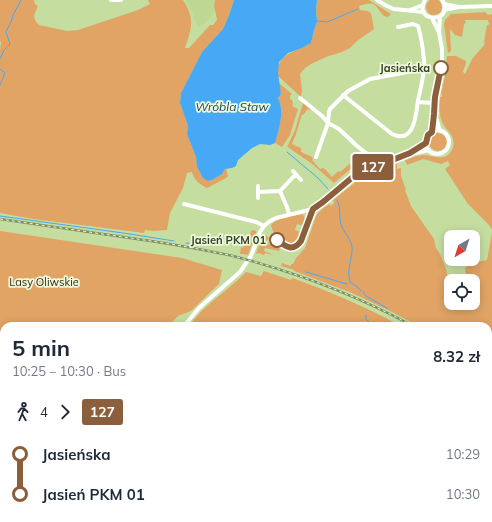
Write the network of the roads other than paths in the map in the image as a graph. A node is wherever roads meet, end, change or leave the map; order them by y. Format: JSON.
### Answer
{"nodes":[{"id":1,"x":111,"y":0,"type":"edge"},
{"id":2,"x":121,"y":0,"type":"edge"},
{"id":3,"x":377,"y":0,"type":"edge"},
{"id":4,"x":425,"y":0,"type":"edge"},
{"id":5,"x":443,"y":2,"type":"edge"},
{"id":6,"x":423,"y":5,"type":"junction"},
{"id":7,"x":459,"y":6,"type":"junction"},
{"id":8,"x":492,"y":6,"type":"edge"},
{"id":9,"x":408,"y":10,"type":"junction"},
{"id":10,"x":444,"y":10,"type":"junction"},
{"id":11,"x":424,"y":12,"type":"junction"},
{"id":12,"x":440,"y":16,"type":"junction"},
{"id":13,"x":432,"y":18,"type":"junction"},
{"id":14,"x":398,"y":27,"type":"dead end"},
{"id":15,"x":439,"y":32,"type":"junction"},
{"id":16,"x":424,"y":69,"type":"junction"},
{"id":17,"x":343,"y":95,"type":"junction"},
{"id":18,"x":300,"y":98,"type":"dead end"},
{"id":19,"x":418,"y":102,"type":"junction"},
{"id":20,"x":434,"y":104,"type":"junction"},
{"id":21,"x":434,"y":114,"type":"junction"},
{"id":22,"x":328,"y":123,"type":"junction"},
{"id":23,"x":440,"y":131,"type":"junction"},
{"id":24,"x":432,"y":132,"type":"junction"},
{"id":25,"x":426,"y":143,"type":"junction"},
{"id":26,"x":429,"y":150,"type":"junction"},
{"id":27,"x":410,"y":153,"type":"junction"},
{"id":28,"x":316,"y":157,"type":"dead end"},
{"id":29,"x":376,"y":166,"type":"junction"},
{"id":30,"x":301,"y":180,"type":"dead end"},
{"id":31,"x":258,"y":186,"type":"dead end"},
{"id":32,"x":280,"y":191,"type":"junction"},
{"id":33,"x":258,"y":192,"type":"junction"},
{"id":34,"x":258,"y":198,"type":"dead end"},
{"id":35,"x":184,"y":204,"type":"dead end"},
{"id":36,"x":289,"y":214,"type":"junction"},
{"id":37,"x":264,"y":226,"type":"junction"},
{"id":38,"x":187,"y":322,"type":"edge"}],
"edges":[{"from":1,"to":2,"type":"street"},
{"from":3,"to":9,"type":"street"},
{"from":4,"to":6,"type":"street"},
{"from":5,"to":7,"type":"street"},
{"from":5,"to":10,"type":"street"},
{"from":6,"to":9,"type":"street"},
{"from":6,"to":11,"type":"street"},
{"from":7,"to":8,"type":"street"},
{"from":7,"to":10,"type":"street"},
{"from":9,"to":11,"type":"street"},
{"from":10,"to":12,"type":"street"},
{"from":11,"to":13,"type":"street"},
{"from":12,"to":13,"type":"street"},
{"from":12,"to":15,"type":"street"},
{"from":13,"to":15,"type":"street"},
{"from":14,"to":16,"type":"street"},
{"from":15,"to":20,"type":"street"},
{"from":16,"to":17,"type":"street"},
{"from":16,"to":19,"type":"street"},
{"from":17,"to":19,"type":"street"},
{"from":17,"to":22,"type":"street"},
{"from":18,"to":22,"type":"street"},
{"from":19,"to":20,"type":"street"},
{"from":20,"to":21,"type":"street"},
{"from":21,"to":23,"type":"street"},
{"from":21,"to":24,"type":"street"},
{"from":22,"to":28,"type":"street"},
{"from":22,"to":29,"type":"street"},
{"from":23,"to":24,"type":"street"},
{"from":23,"to":26,"type":"street"},
{"from":24,"to":25,"type":"street"},
{"from":25,"to":26,"type":"street"},
{"from":25,"to":27,"type":"street"},
{"from":26,"to":27,"type":"street"},
{"from":27,"to":29,"type":"street"},
{"from":29,"to":36,"type":"street"},
{"from":30,"to":32,"type":"street"},
{"from":31,"to":33,"type":"street"},
{"from":32,"to":33,"type":"street"},
{"from":32,"to":36,"type":"street"},
{"from":33,"to":34,"type":"street"},
{"from":35,"to":37,"type":"street"},
{"from":36,"to":37,"type":"street"},
{"from":37,"to":38,"type":"street"}]}
